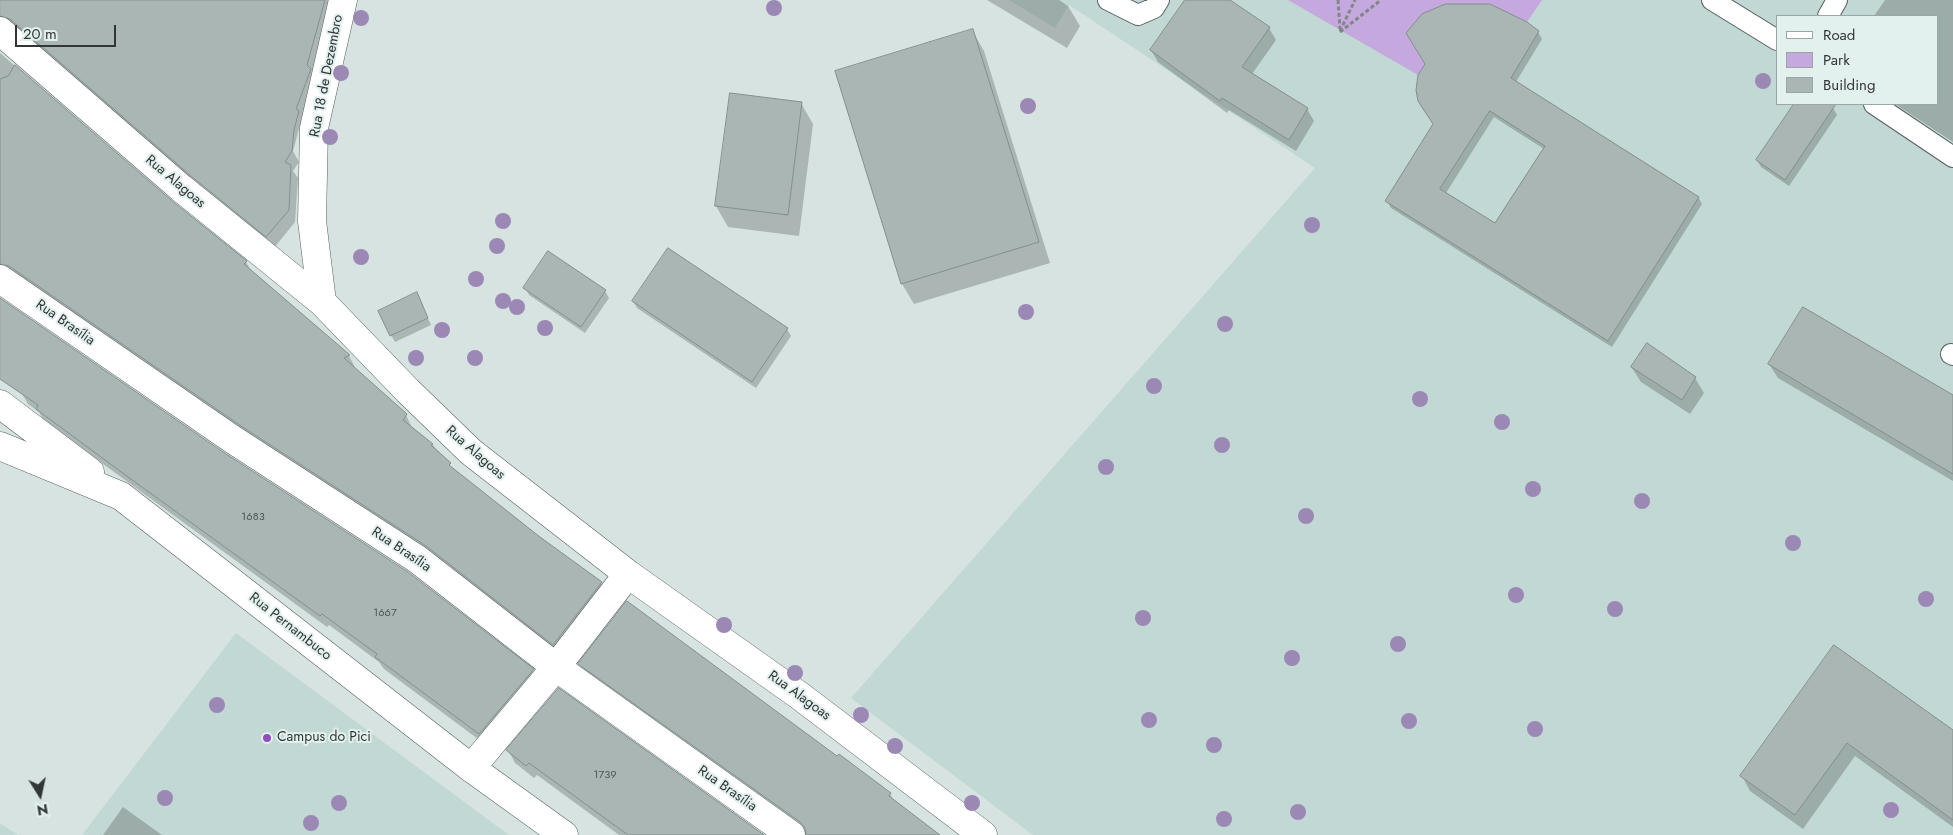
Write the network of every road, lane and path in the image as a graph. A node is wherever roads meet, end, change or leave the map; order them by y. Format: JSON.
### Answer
{"nodes":[{"id":1,"x":343,"y":0,"type":"edge"},
{"id":2,"x":1108,"y":0,"type":"edge"},
{"id":3,"x":1159,"y":0,"type":"edge"},
{"id":4,"x":1338,"y":0,"type":"edge"},
{"id":5,"x":1355,"y":0,"type":"edge"},
{"id":6,"x":1381,"y":0,"type":"edge"},
{"id":7,"x":1712,"y":0,"type":"edge"},
{"id":8,"x":1837,"y":0,"type":"edge"},
{"id":9,"x":1829,"y":15,"type":"edge"},
{"id":10,"x":0,"y":31,"type":"edge"},
{"id":11,"x":1340,"y":32,"type":"junction"},
{"id":12,"x":1776,"y":39,"type":"edge"},
{"id":13,"x":1875,"y":105,"type":"edge"},
{"id":14,"x":1953,"y":157,"type":"edge"},
{"id":15,"x":0,"y":278,"type":"edge"},
{"id":16,"x":322,"y":302,"type":"junction"},
{"id":17,"x":0,"y":404,"type":"edge"},
{"id":18,"x":0,"y":446,"type":"edge"},
{"id":19,"x":121,"y":496,"type":"junction"},
{"id":20,"x":628,"y":574,"type":"junction"},
{"id":21,"x":556,"y":667,"type":"junction"},
{"id":22,"x":472,"y":768,"type":"junction"},
{"id":23,"x":564,"y":835,"type":"edge"},
{"id":24,"x":791,"y":835,"type":"edge"},
{"id":25,"x":983,"y":835,"type":"edge"}],
"edges":[{"from":1,"to":16,"type":"street","name":"Rua 18 de Dezembro"},
{"from":2,"to":3,"type":"lane"},
{"from":4,"to":11,"type":"path"},
{"from":5,"to":11,"type":"path"},
{"from":6,"to":11,"type":"path"},
{"from":7,"to":12,"type":"lane"},
{"from":8,"to":9,"type":"lane"},
{"from":10,"to":16,"type":"street","name":"Rua Alagoas"},
{"from":13,"to":14,"type":"lane"},
{"from":15,"to":21,"type":"street","name":"Rua Brasília"},
{"from":16,"to":20,"type":"street","name":"Rua Alagoas"},
{"from":17,"to":19,"type":"street"},
{"from":18,"to":19,"type":"street","name":"Rua Pernambuco"},
{"from":19,"to":22,"type":"street","name":"Rua Pernambuco"},
{"from":20,"to":21,"type":"street"},
{"from":20,"to":25,"type":"street","name":"Rua Alagoas"},
{"from":21,"to":22,"type":"street"},
{"from":21,"to":24,"type":"street","name":"Rua Brasília"},
{"from":22,"to":23,"type":"street","name":"Rua Pernambuco"}]}
